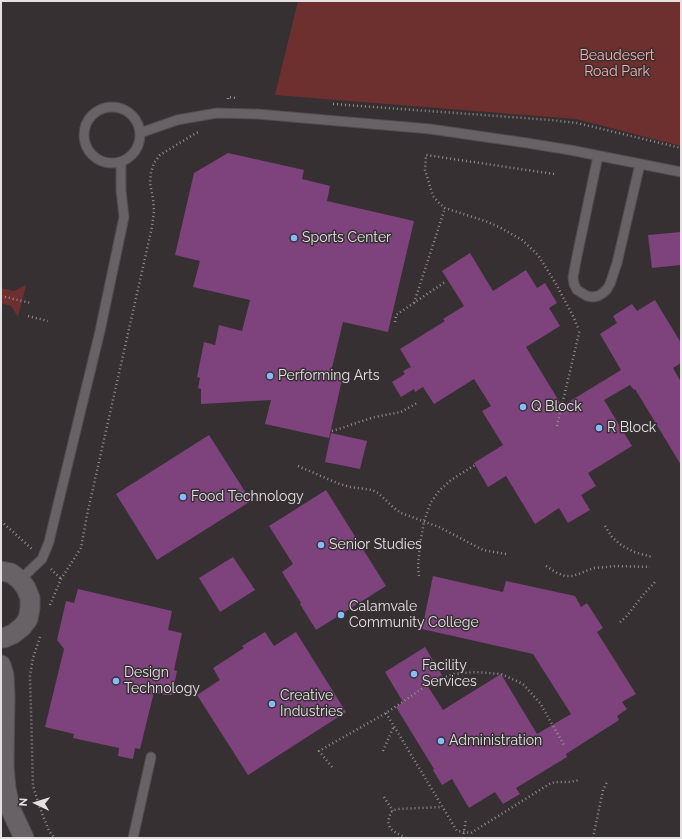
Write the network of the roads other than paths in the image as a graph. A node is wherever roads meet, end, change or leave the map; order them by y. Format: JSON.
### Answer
{"nodes":[{"id":1,"x":140,"y":133,"type":"junction"},
{"id":2,"x":598,"y":156,"type":"junction"},
{"id":3,"x":121,"y":162,"type":"junction"},
{"id":4,"x":640,"y":164,"type":"junction"},
{"id":5,"x":681,"y":172,"type":"edge"},
{"id":6,"x":1,"y":571,"type":"edge"},
{"id":7,"x":20,"y":580,"type":"junction"},
{"id":8,"x":1,"y":638,"type":"edge"},
{"id":9,"x":1,"y":665,"type":"edge"},
{"id":10,"x":151,"y":756,"type":"dead end"},
{"id":11,"x":24,"y":838,"type":"edge"},
{"id":12,"x":133,"y":838,"type":"edge"}],
"edges":[{"from":1,"to":2,"type":"lane"},
{"from":1,"to":3,"type":"lane"},
{"from":1,"to":3,"type":"lane"},
{"from":2,"to":4,"type":"lane"},
{"from":2,"to":4,"type":"lane"},
{"from":3,"to":7,"type":"lane"},
{"from":4,"to":5,"type":"lane"},
{"from":6,"to":7,"type":"street"},
{"from":7,"to":8,"type":"street"},
{"from":9,"to":11,"type":"street"},
{"from":10,"to":12,"type":"lane"}]}
